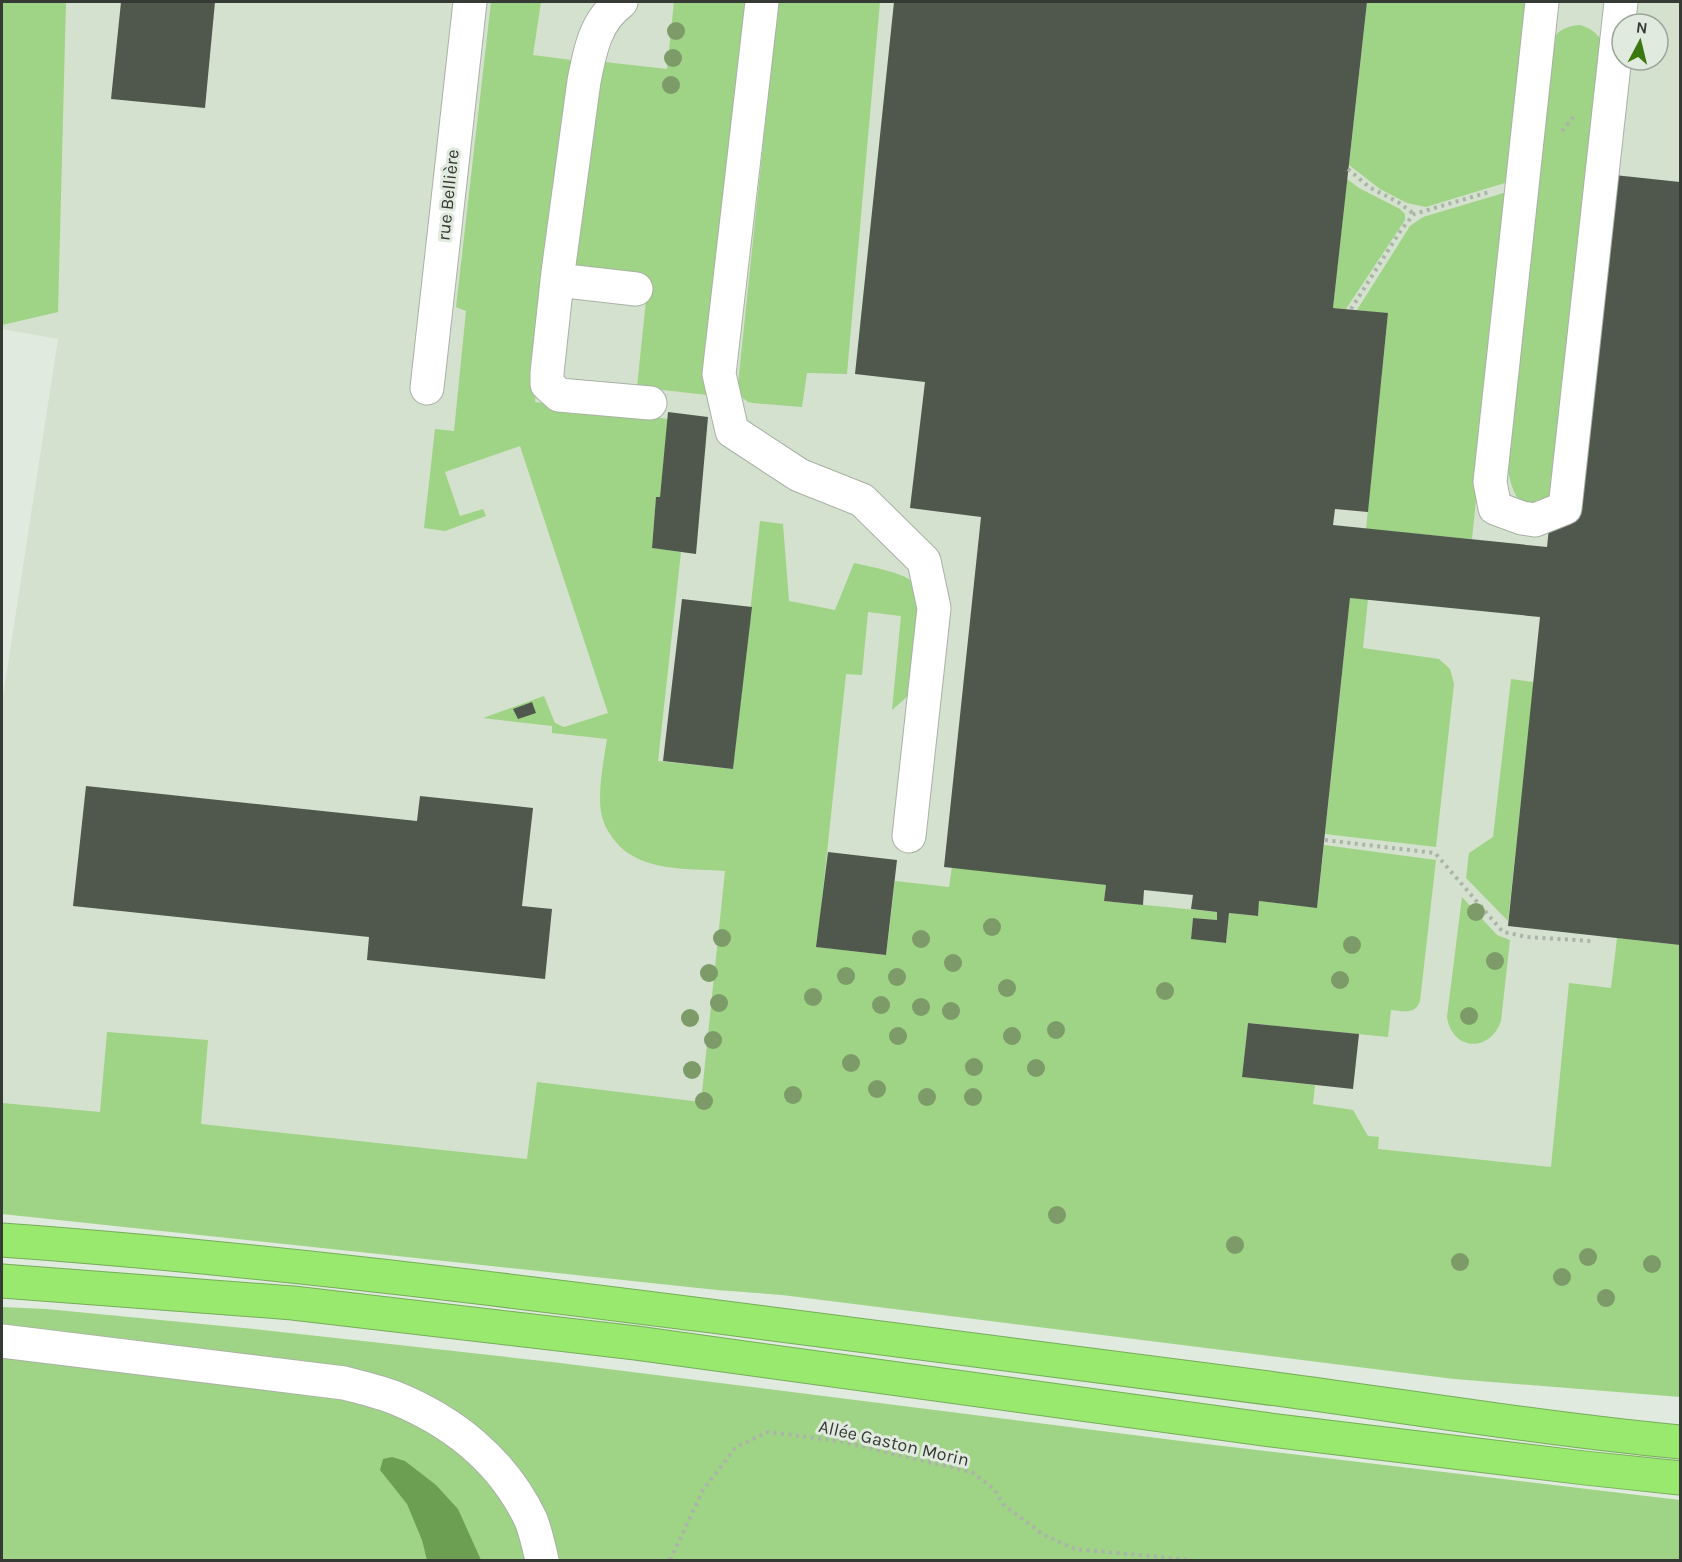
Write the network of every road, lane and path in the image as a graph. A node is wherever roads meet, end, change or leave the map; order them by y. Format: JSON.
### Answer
{"nodes":[{"id":1,"x":470,"y":2,"type":"edge"},
{"id":2,"x":621,"y":2,"type":"edge"},
{"id":3,"x":762,"y":2,"type":"edge"},
{"id":4,"x":1542,"y":2,"type":"edge"},
{"id":5,"x":1621,"y":2,"type":"edge"},
{"id":6,"x":1578,"y":112,"type":"dead end"},
{"id":7,"x":1555,"y":139,"type":"dead end"},
{"id":8,"x":1348,"y":169,"type":"dead end"},
{"id":9,"x":1495,"y":190,"type":"dead end"},
{"id":10,"x":1414,"y":214,"type":"junction"},
{"id":11,"x":557,"y":280,"type":"junction"},
{"id":12,"x":636,"y":289,"type":"dead end"},
{"id":13,"x":1351,"y":309,"type":"dead end"},
{"id":14,"x":427,"y":388,"type":"dead end"},
{"id":15,"x":650,"y":403,"type":"dead end"},
{"id":16,"x":909,"y":836,"type":"dead end"},
{"id":17,"x":1324,"y":840,"type":"dead end"},
{"id":18,"x":1591,"y":941,"type":"dead end"},
{"id":19,"x":2,"y":1240,"type":"edge"},
{"id":20,"x":2,"y":1281,"type":"edge"},
{"id":21,"x":2,"y":1341,"type":"edge"},
{"id":22,"x":1680,"y":1442,"type":"edge"},
{"id":23,"x":1680,"y":1478,"type":"edge"},
{"id":24,"x":542,"y":1560,"type":"edge"},
{"id":25,"x":670,"y":1560,"type":"edge"},
{"id":26,"x":1191,"y":1560,"type":"edge"}],
"edges":[{"from":1,"to":14,"type":"street","name":"rue Bellière"},
{"from":2,"to":11,"type":"street"},
{"from":3,"to":16,"type":"street"},
{"from":4,"to":5,"type":"street"},
{"from":6,"to":7,"type":"path"},
{"from":8,"to":10,"type":"path"},
{"from":9,"to":10,"type":"path"},
{"from":10,"to":13,"type":"path"},
{"from":11,"to":12,"type":"street"},
{"from":11,"to":15,"type":"street"},
{"from":17,"to":18,"type":"path"},
{"from":19,"to":22,"type":"highway"},
{"from":20,"to":23,"type":"highway"},
{"from":21,"to":24,"type":"street"},
{"from":25,"to":26,"type":"path","name":"Allée Gaston Morin"}]}
